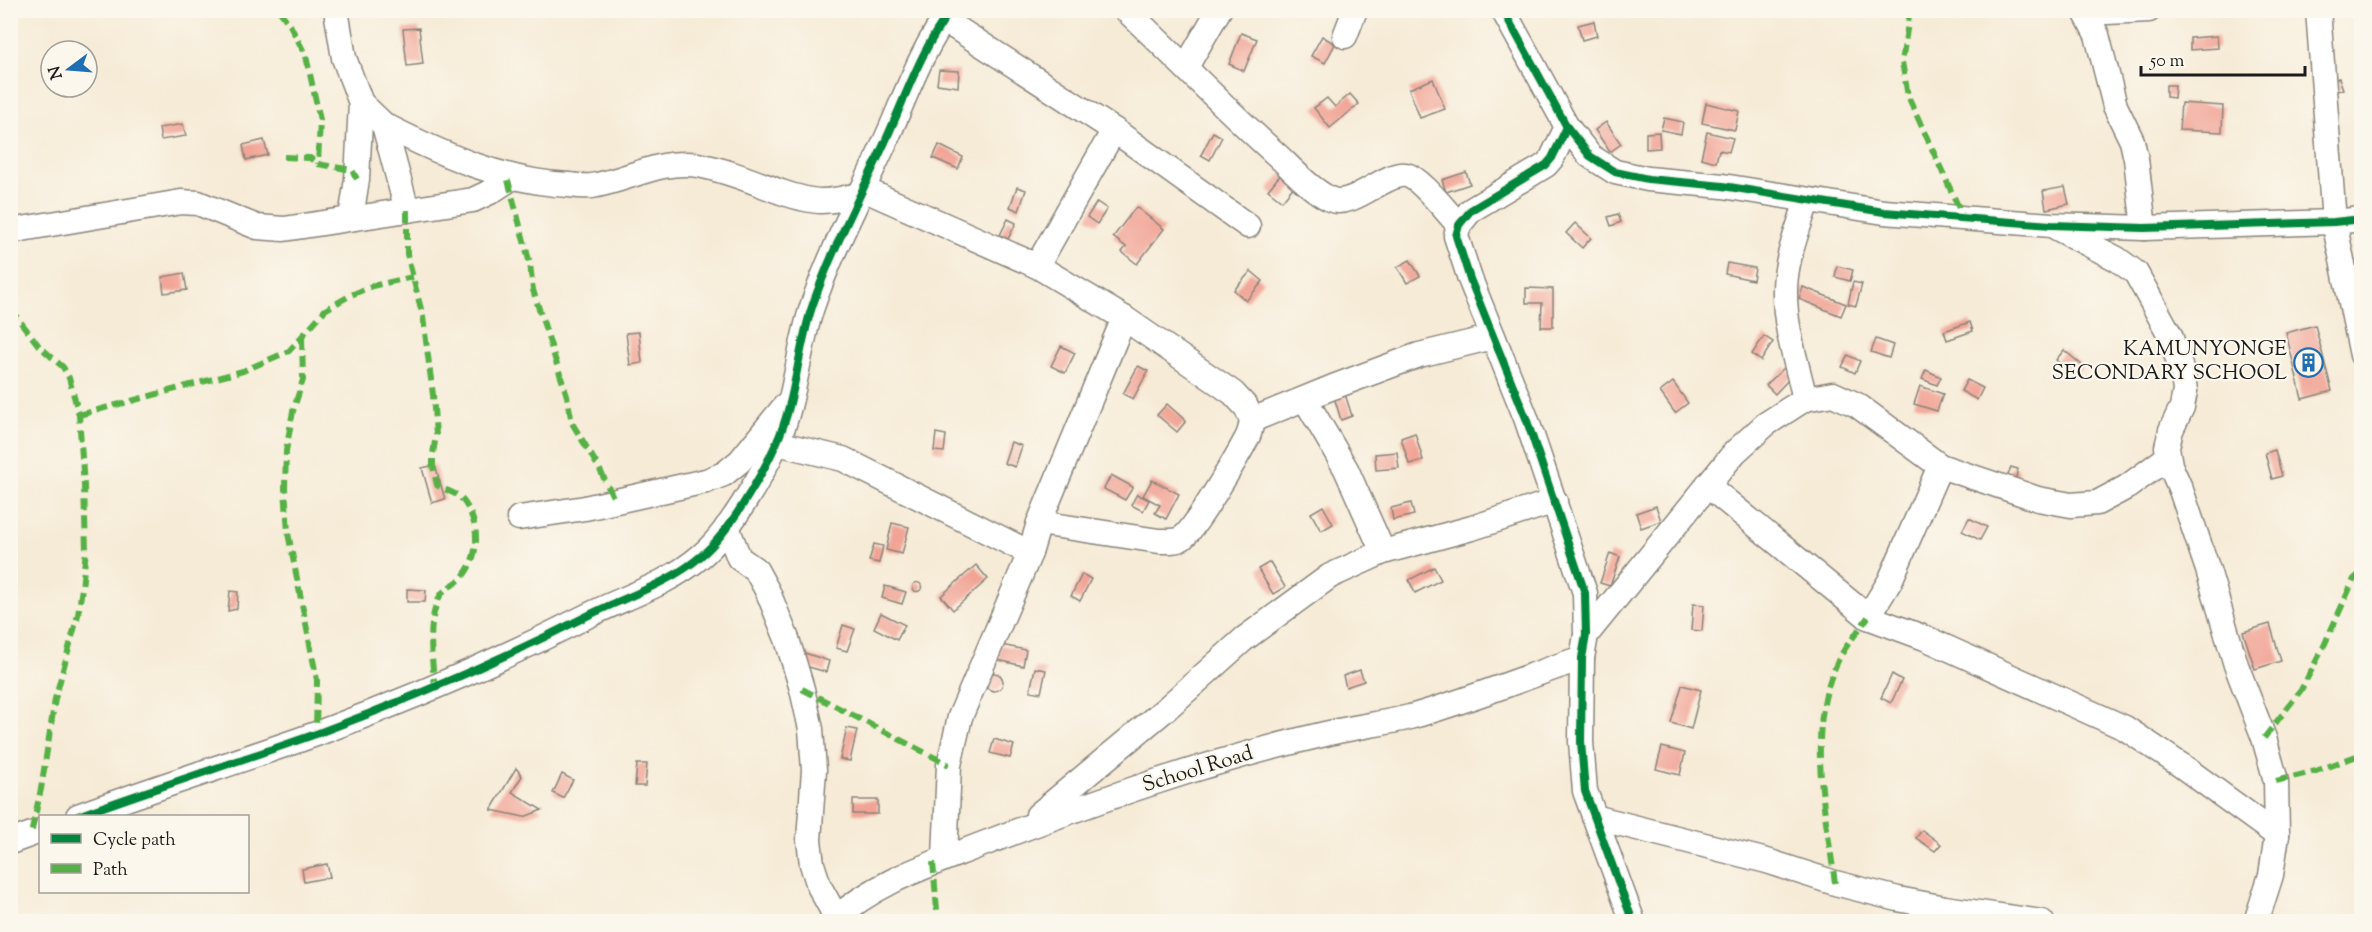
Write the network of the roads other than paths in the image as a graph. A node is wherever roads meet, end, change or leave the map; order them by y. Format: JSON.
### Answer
{"nodes":[{"id":1,"x":336,"y":10,"type":"edge"},
{"id":2,"x":1126,"y":10,"type":"edge"},
{"id":3,"x":1219,"y":10,"type":"edge"},
{"id":4,"x":1355,"y":10,"type":"edge"},
{"id":5,"x":1503,"y":10,"type":"edge"},
{"id":6,"x":2150,"y":10,"type":"edge"},
{"id":7,"x":2318,"y":10,"type":"edge"},
{"id":8,"x":2085,"y":12,"type":"edge"},
{"id":9,"x":948,"y":15,"type":"edge"},
{"id":10,"x":1345,"y":36,"type":"dead end"},
{"id":11,"x":1186,"y":67,"type":"junction"},
{"id":12,"x":361,"y":103,"type":"junction"},
{"id":13,"x":384,"y":125,"type":"junction"},
{"id":14,"x":1567,"y":127,"type":"junction"},
{"id":15,"x":1114,"y":130,"type":"junction"},
{"id":16,"x":513,"y":177,"type":"junction"},
{"id":17,"x":862,"y":191,"type":"junction"},
{"id":18,"x":1807,"y":201,"type":"junction"},
{"id":19,"x":407,"y":210,"type":"junction"},
{"id":20,"x":351,"y":218,"type":"junction"},
{"id":21,"x":2361,"y":219,"type":"edge"},
{"id":22,"x":2334,"y":222,"type":"junction"},
{"id":23,"x":1459,"y":225,"type":"junction"},
{"id":24,"x":2052,"y":225,"type":"junction"},
{"id":25,"x":1248,"y":226,"type":"dead end"},
{"id":26,"x":2144,"y":228,"type":"junction"},
{"id":27,"x":10,"y":231,"type":"edge"},
{"id":28,"x":1037,"y":266,"type":"junction"},
{"id":29,"x":1124,"y":318,"type":"junction"},
{"id":30,"x":1493,"y":337,"type":"junction"},
{"id":31,"x":2361,"y":355,"type":"edge"},
{"id":32,"x":791,"y":398,"type":"junction"},
{"id":33,"x":1305,"y":399,"type":"junction"},
{"id":34,"x":1805,"y":399,"type":"junction"},
{"id":35,"x":1252,"y":420,"type":"junction"},
{"id":36,"x":777,"y":443,"type":"junction"},
{"id":37,"x":2168,"y":457,"type":"junction"},
{"id":38,"x":1940,"y":466,"type":"junction"},
{"id":39,"x":1707,"y":485,"type":"junction"},
{"id":40,"x":1555,"y":501,"type":"junction"},
{"id":41,"x":519,"y":518,"type":"dead end"},
{"id":42,"x":1039,"y":523,"type":"junction"},
{"id":43,"x":727,"y":527,"type":"junction"},
{"id":44,"x":1383,"y":552,"type":"junction"},
{"id":45,"x":1030,"y":553,"type":"junction"},
{"id":46,"x":1868,"y":618,"type":"junction"},
{"id":47,"x":1584,"y":646,"type":"junction"},
{"id":48,"x":81,"y":815,"type":"edge"},
{"id":49,"x":1594,"y":817,"type":"junction"},
{"id":50,"x":1020,"y":830,"type":"junction"},
{"id":51,"x":39,"y":831,"type":"edge"},
{"id":52,"x":2277,"y":835,"type":"junction"},
{"id":53,"x":10,"y":842,"type":"edge"},
{"id":54,"x":945,"y":857,"type":"junction"},
{"id":55,"x":833,"y":919,"type":"edge"},
{"id":56,"x":1633,"y":921,"type":"edge"},
{"id":57,"x":2042,"y":921,"type":"edge"},
{"id":58,"x":2256,"y":921,"type":"edge"}],
"edges":[{"from":1,"to":12,"type":"street"},
{"from":2,"to":11,"type":"street"},
{"from":3,"to":11,"type":"street"},
{"from":4,"to":10,"type":"street"},
{"from":5,"to":14,"type":"street"},
{"from":6,"to":8,"type":"street"},
{"from":7,"to":22,"type":"street"},
{"from":8,"to":26,"type":"street"},
{"from":9,"to":15,"type":"street"},
{"from":9,"to":17,"type":"street"},
{"from":11,"to":23,"type":"street"},
{"from":12,"to":13,"type":"street"},
{"from":12,"to":20,"type":"street"},
{"from":13,"to":16,"type":"street"},
{"from":13,"to":19,"type":"street"},
{"from":14,"to":18,"type":"street"},
{"from":14,"to":23,"type":"street"},
{"from":15,"to":25,"type":"street"},
{"from":15,"to":28,"type":"street"},
{"from":16,"to":17,"type":"street"},
{"from":16,"to":19,"type":"street"},
{"from":17,"to":28,"type":"street"},
{"from":17,"to":32,"type":"street"},
{"from":18,"to":24,"type":"street"},
{"from":18,"to":34,"type":"street"},
{"from":19,"to":20,"type":"street"},
{"from":20,"to":27,"type":"street"},
{"from":21,"to":22,"type":"street"},
{"from":22,"to":26,"type":"street"},
{"from":22,"to":31,"type":"street"},
{"from":23,"to":30,"type":"street"},
{"from":24,"to":26,"type":"street"},
{"from":24,"to":37,"type":"street"},
{"from":28,"to":29,"type":"street"},
{"from":29,"to":35,"type":"street"},
{"from":29,"to":42,"type":"street"},
{"from":30,"to":33,"type":"street"},
{"from":30,"to":40,"type":"street"},
{"from":32,"to":36,"type":"street"},
{"from":32,"to":41,"type":"street"},
{"from":33,"to":35,"type":"street"},
{"from":33,"to":44,"type":"street"},
{"from":34,"to":38,"type":"street"},
{"from":34,"to":39,"type":"street"},
{"from":35,"to":42,"type":"street"},
{"from":36,"to":43,"type":"street"},
{"from":36,"to":45,"type":"street"},
{"from":37,"to":38,"type":"street"},
{"from":37,"to":52,"type":"street"},
{"from":38,"to":46,"type":"street"},
{"from":39,"to":46,"type":"street"},
{"from":39,"to":47,"type":"street"},
{"from":40,"to":44,"type":"street"},
{"from":40,"to":47,"type":"street"},
{"from":42,"to":45,"type":"street"},
{"from":43,"to":48,"type":"street"},
{"from":43,"to":55,"type":"street"},
{"from":44,"to":50,"type":"street"},
{"from":45,"to":54,"type":"street"},
{"from":46,"to":52,"type":"street"},
{"from":47,"to":49,"type":"street"},
{"from":47,"to":50,"type":"street","name":"School Road"},
{"from":49,"to":56,"type":"street"},
{"from":49,"to":57,"type":"street"},
{"from":50,"to":54,"type":"street","name":"School Road"},
{"from":51,"to":53,"type":"street"},
{"from":52,"to":58,"type":"street"},
{"from":54,"to":55,"type":"street","name":"School Road"}]}
